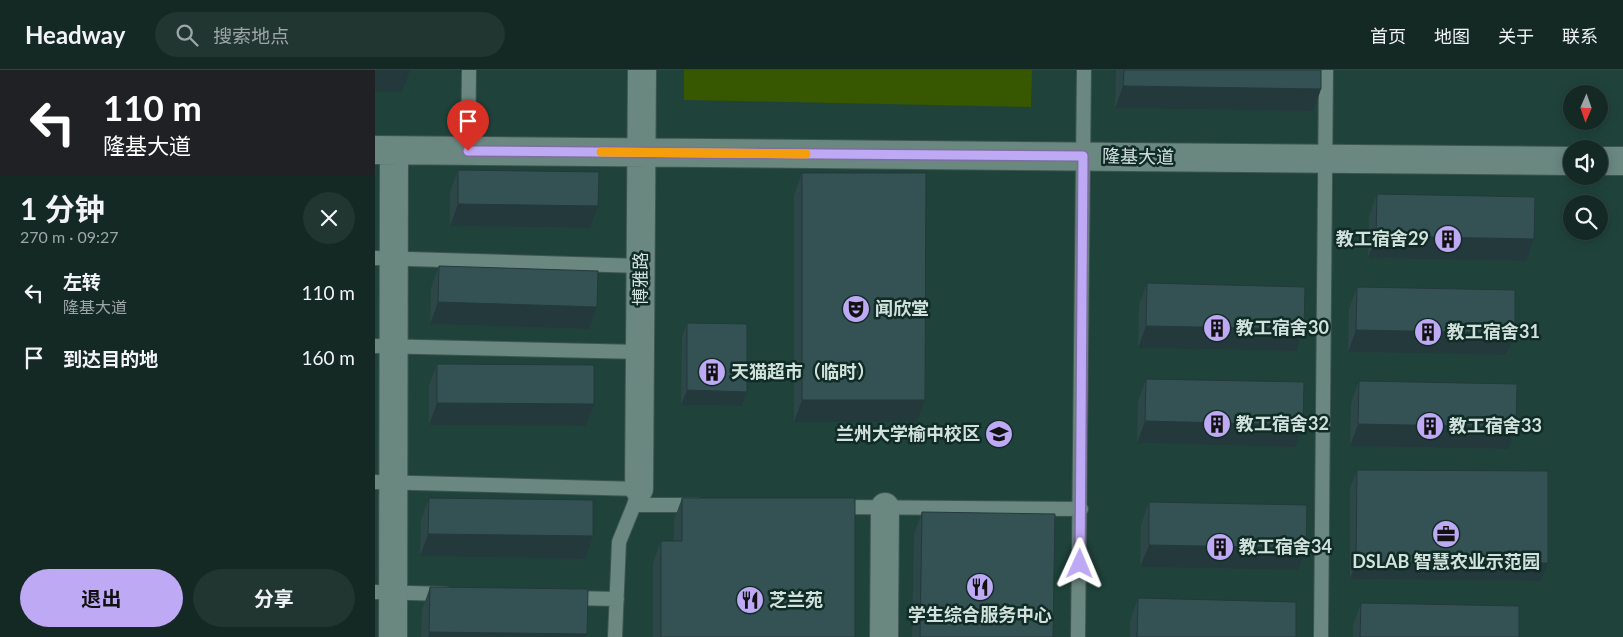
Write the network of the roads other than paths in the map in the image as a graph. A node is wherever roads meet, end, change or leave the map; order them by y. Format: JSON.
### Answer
{"nodes":[{"id":1,"x":469,"y":70,"type":"edge"},
{"id":2,"x":642,"y":70,"type":"edge"},
{"id":3,"x":1084,"y":70,"type":"edge"},
{"id":4,"x":1326,"y":70,"type":"edge"},
{"id":5,"x":385,"y":151,"type":"edge"},
{"id":6,"x":468,"y":151,"type":"junction"},
{"id":7,"x":641,"y":153,"type":"junction"},
{"id":8,"x":1083,"y":156,"type":"junction"},
{"id":9,"x":1325,"y":159,"type":"junction"},
{"id":10,"x":1563,"y":161,"type":"edge"},
{"id":11,"x":1608,"y":161,"type":"edge"},
{"id":12,"x":1623,"y":161,"type":"edge"},
{"id":13,"x":385,"y":258,"type":"edge"},
{"id":14,"x":641,"y":266,"type":"junction"},
{"id":15,"x":384,"y":346,"type":"edge"},
{"id":16,"x":641,"y":352,"type":"junction"},
{"id":17,"x":384,"y":482,"type":"edge"},
{"id":18,"x":636,"y":497,"type":"junction"},
{"id":19,"x":711,"y":506,"type":"edge"},
{"id":20,"x":827,"y":507,"type":"edge"},
{"id":21,"x":885,"y":507,"type":"junction"},
{"id":22,"x":1081,"y":509,"type":"junction"},
{"id":23,"x":384,"y":592,"type":"edge"},
{"id":24,"x":461,"y":594,"type":"edge"},
{"id":25,"x":559,"y":598,"type":"edge"},
{"id":26,"x":617,"y":599,"type":"junction"},
{"id":27,"x":393,"y":637,"type":"edge"},
{"id":28,"x":615,"y":637,"type":"edge"},
{"id":29,"x":884,"y":637,"type":"edge"},
{"id":30,"x":1078,"y":637,"type":"edge"},
{"id":31,"x":1321,"y":637,"type":"edge"}],
"edges":[{"from":1,"to":6,"type":"lane"},
{"from":2,"to":7,"type":"street","name":"博雅路"},
{"from":3,"to":8,"type":"lane"},
{"from":4,"to":9,"type":"lane"},
{"from":5,"to":6,"type":"street","name":"隆基大道"},
{"from":5,"to":13,"type":"street"},
{"from":6,"to":7,"type":"street","name":"隆基大道"},
{"from":7,"to":8,"type":"street","name":"隆基大道"},
{"from":7,"to":14,"type":"street","name":"博雅路"},
{"from":8,"to":9,"type":"street","name":"隆基大道"},
{"from":8,"to":22,"type":"lane"},
{"from":9,"to":10,"type":"street","name":"隆基大道"},
{"from":9,"to":31,"type":"lane"},
{"from":11,"to":12,"type":"street"},
{"from":13,"to":14,"type":"lane"},
{"from":13,"to":15,"type":"street"},
{"from":14,"to":16,"type":"street","name":"博雅路"},
{"from":15,"to":16,"type":"lane"},
{"from":15,"to":17,"type":"street"},
{"from":16,"to":18,"type":"street","name":"博雅路"},
{"from":17,"to":18,"type":"lane"},
{"from":17,"to":23,"type":"street"},
{"from":18,"to":19,"type":"lane"},
{"from":18,"to":26,"type":"lane"},
{"from":20,"to":21,"type":"lane"},
{"from":21,"to":22,"type":"lane"},
{"from":21,"to":29,"type":"street"},
{"from":22,"to":30,"type":"lane"},
{"from":23,"to":24,"type":"lane"},
{"from":23,"to":27,"type":"street"},
{"from":25,"to":26,"type":"lane"},
{"from":26,"to":28,"type":"lane"}]}
